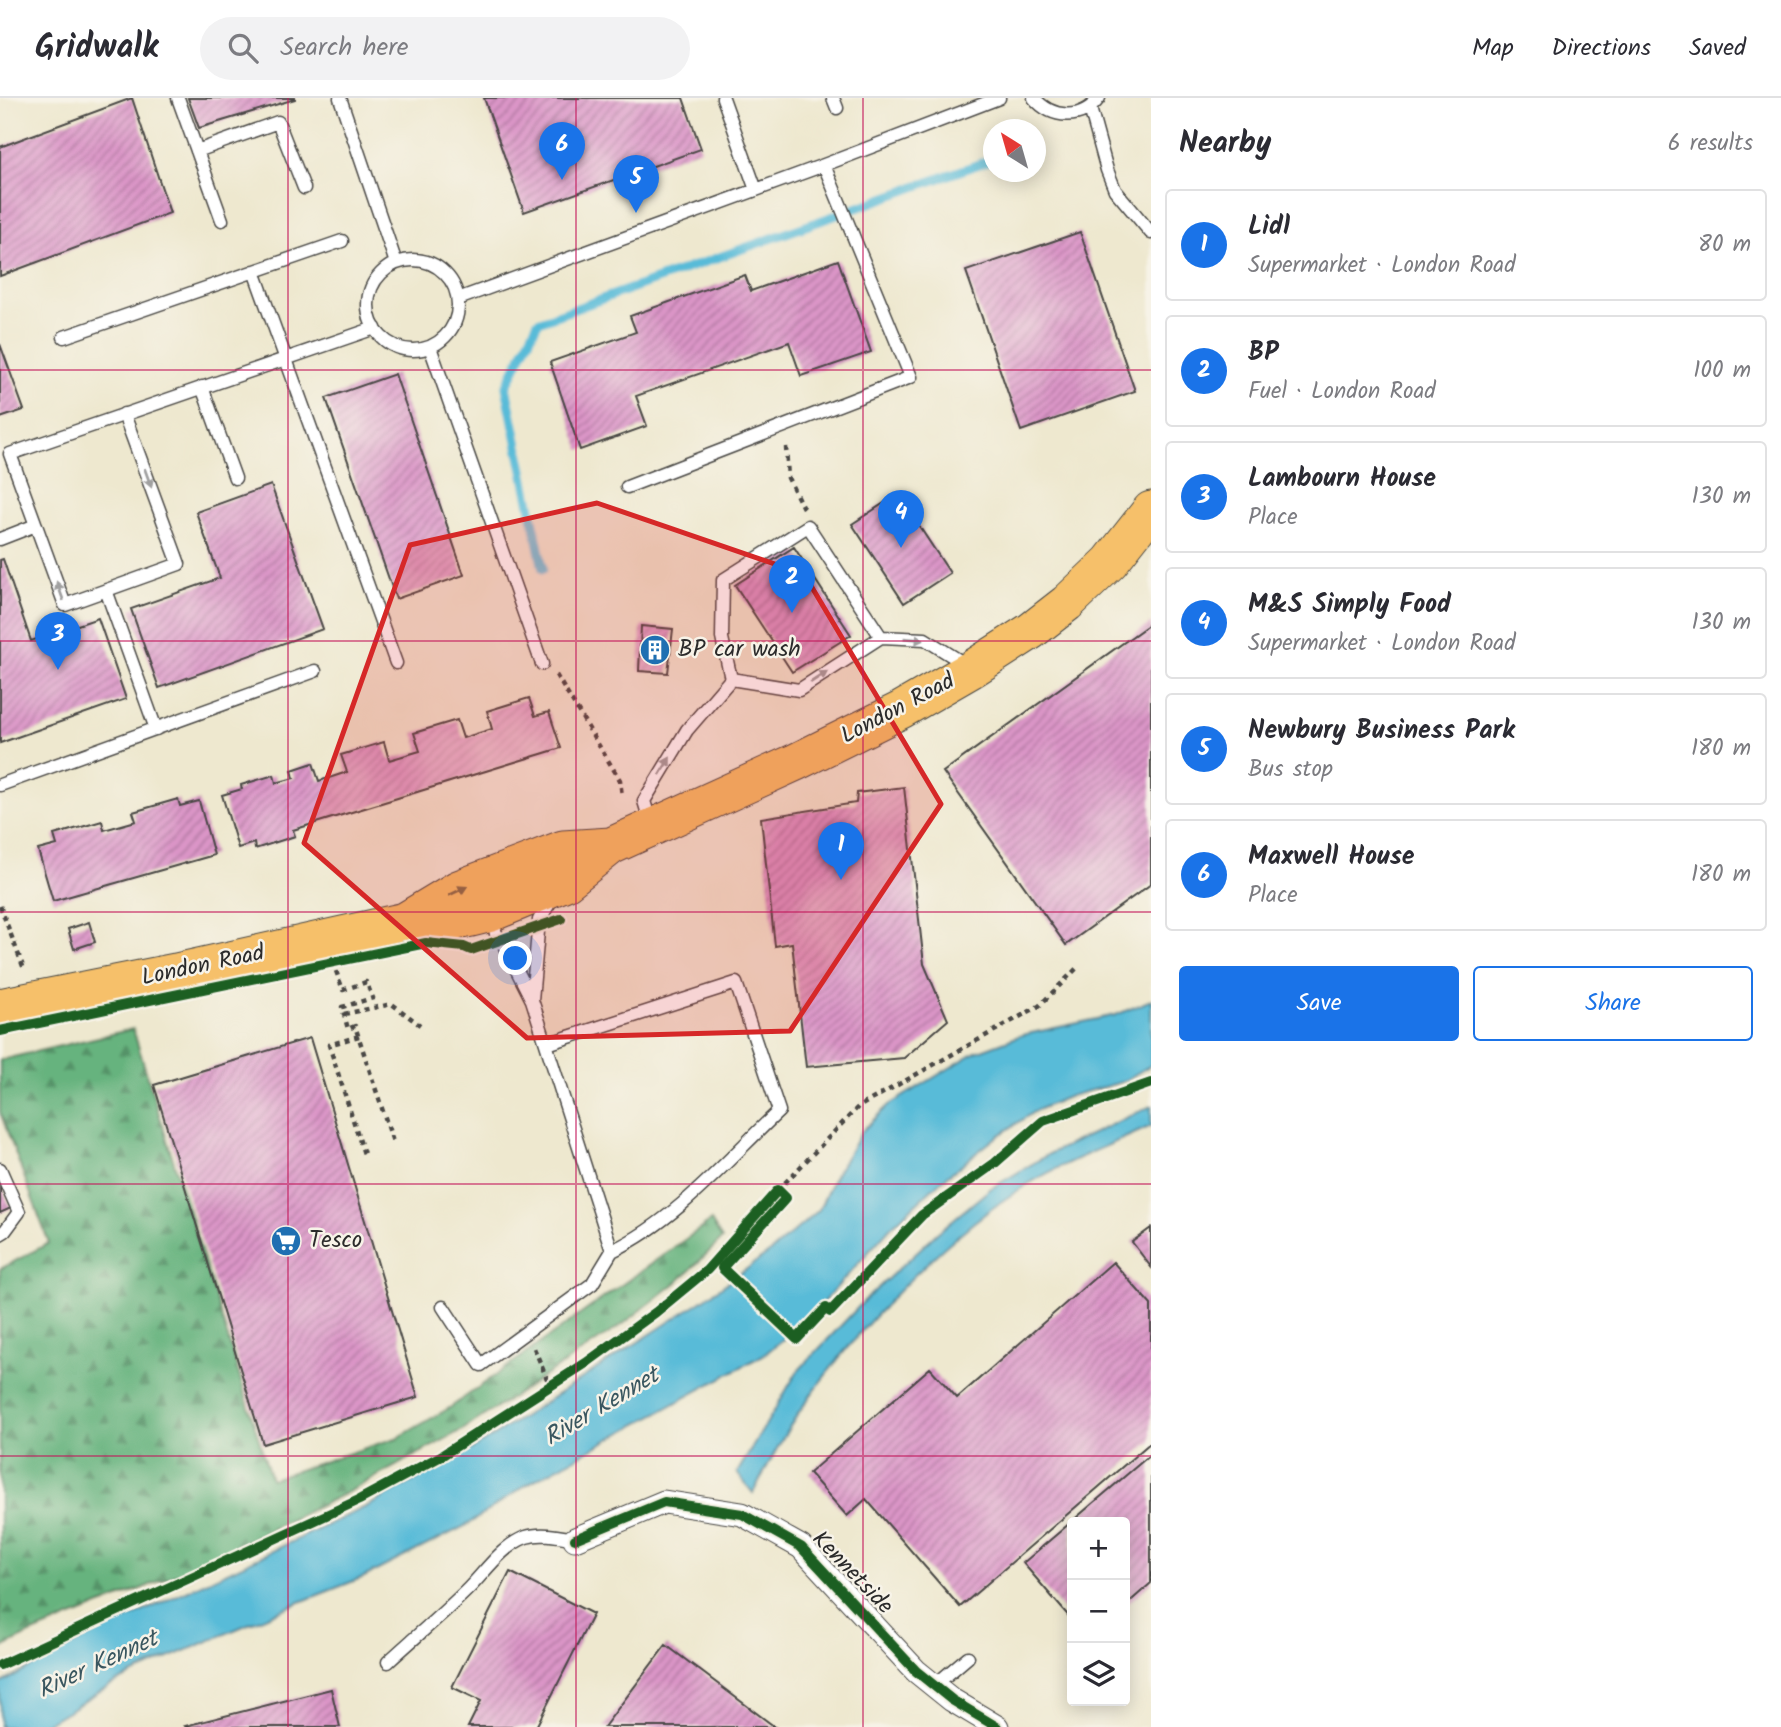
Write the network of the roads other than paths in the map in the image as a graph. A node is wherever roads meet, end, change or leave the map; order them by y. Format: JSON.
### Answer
{"nodes":[{"id":1,"x":178,"y":98,"type":"edge"},
{"id":2,"x":340,"y":98,"type":"edge"},
{"id":3,"x":723,"y":98,"type":"edge"},
{"id":4,"x":999,"y":98,"type":"edge"},
{"id":5,"x":1034,"y":98,"type":"edge"},
{"id":6,"x":1099,"y":98,"type":"edge"},
{"id":7,"x":1090,"y":108,"type":"junction"},
{"id":8,"x":197,"y":151,"type":"junction"},
{"id":9,"x":824,"y":165,"type":"junction"},
{"id":10,"x":304,"y":188,"type":"dead end"},
{"id":11,"x":756,"y":190,"type":"junction"},
{"id":12,"x":222,"y":220,"type":"dead end"},
{"id":13,"x":1151,"y":233,"type":"edge"},
{"id":14,"x":342,"y":241,"type":"dead end"},
{"id":15,"x":396,"y":263,"type":"junction"},
{"id":16,"x":254,"y":271,"type":"junction"},
{"id":17,"x":458,"y":299,"type":"junction"},
{"id":18,"x":375,"y":328,"type":"junction"},
{"id":19,"x":64,"y":337,"type":"dead end"},
{"id":20,"x":430,"y":347,"type":"junction"},
{"id":21,"x":286,"y":358,"type":"junction"},
{"id":22,"x":202,"y":387,"type":"junction"},
{"id":23,"x":124,"y":414,"type":"junction"},
{"id":24,"x":235,"y":478,"type":"dead end"},
{"id":25,"x":627,"y":487,"type":"dead end"},
{"id":26,"x":1149,"y":510,"type":"edge"},
{"id":27,"x":36,"y":525,"type":"junction"},
{"id":28,"x":0,"y":539,"type":"edge"},
{"id":29,"x":106,"y":590,"type":"junction"},
{"id":30,"x":881,"y":637,"type":"junction"},
{"id":31,"x":396,"y":663,"type":"dead end"},
{"id":32,"x":542,"y":664,"type":"road end"},
{"id":33,"x":972,"y":669,"type":"junction"},
{"id":34,"x":315,"y":671,"type":"dead end"},
{"id":35,"x":730,"y":679,"type":"junction"},
{"id":36,"x":156,"y":729,"type":"junction"},
{"id":37,"x":0,"y":785,"type":"edge"},
{"id":38,"x":652,"y":827,"type":"junction"},
{"id":39,"x":611,"y":846,"type":"junction"},
{"id":40,"x":514,"y":868,"type":"junction"},
{"id":41,"x":566,"y":883,"type":"junction"},
{"id":42,"x":465,"y":926,"type":"junction"},
{"id":43,"x":532,"y":1000,"type":"junction"},
{"id":44,"x":17,"y":1003,"type":"edge"},
{"id":45,"x":547,"y":1044,"type":"junction"},
{"id":46,"x":0,"y":1169,"type":"edge"},
{"id":47,"x":0,"y":1234,"type":"edge"},
{"id":48,"x":612,"y":1251,"type":"junction"},
{"id":49,"x":443,"y":1307,"type":"dead end"},
{"id":50,"x":575,"y":1539,"type":"joint"},
{"id":51,"x":968,"y":1657,"type":"dead end"},
{"id":52,"x":388,"y":1662,"type":"dead end"},
{"id":53,"x":934,"y":1686,"type":"junction"},
{"id":54,"x":996,"y":1727,"type":"edge"}],
"edges":[{"from":1,"to":8,"type":"lane"},
{"from":2,"to":15,"type":"lane"},
{"from":3,"to":11,"type":"lane"},
{"from":4,"to":9,"type":"lane"},
{"from":5,"to":7,"type":"lane"},
{"from":6,"to":7,"type":"lane"},
{"from":7,"to":13,"type":"lane"},
{"from":8,"to":10,"type":"lane"},
{"from":8,"to":12,"type":"lane"},
{"from":9,"to":11,"type":"lane"},
{"from":9,"to":25,"type":"lane"},
{"from":11,"to":17,"type":"lane"},
{"from":14,"to":16,"type":"lane"},
{"from":15,"to":17,"type":"lane"},
{"from":15,"to":18,"type":"lane"},
{"from":16,"to":19,"type":"lane"},
{"from":16,"to":21,"type":"lane"},
{"from":17,"to":20,"type":"lane"},
{"from":18,"to":20,"type":"lane"},
{"from":18,"to":21,"type":"lane"},
{"from":20,"to":32,"type":"lane"},
{"from":21,"to":22,"type":"lane"},
{"from":21,"to":31,"type":"lane"},
{"from":22,"to":23,"type":"lane"},
{"from":22,"to":24,"type":"lane"},
{"from":23,"to":27,"type":"lane"},
{"from":23,"to":29,"type":"lane","one_way":true},
{"from":26,"to":33,"type":"main road","name":"London Road"},
{"from":27,"to":28,"type":"lane"},
{"from":29,"to":27,"type":"lane","one_way":true},
{"from":29,"to":36,"type":"lane"},
{"from":30,"to":33,"type":"lane","one_way":true},
{"from":35,"to":30,"type":"lane","one_way":true},
{"from":30,"to":35,"type":"lane"},
{"from":33,"to":38,"type":"main road","name":"London Road"},
{"from":34,"to":36,"type":"lane"},
{"from":38,"to":35,"type":"lane","one_way":true},
{"from":36,"to":37,"type":"lane"},
{"from":38,"to":39,"type":"main road","name":"London Road"},
{"from":39,"to":40,"type":"main road","name":"London Road"},
{"from":39,"to":41,"type":"main road","name":"London Road"},
{"from":40,"to":42,"type":"lane"},
{"from":42,"to":40,"type":"main road","name":"London Road","one_way":true},
{"from":41,"to":42,"type":"main road","name":"London Road"},
{"from":41,"to":43,"type":"lane"},
{"from":42,"to":43,"type":"lane"},
{"from":42,"to":44,"type":"main road","name":"London Road"},
{"from":43,"to":45,"type":"lane"},
{"from":45,"to":48,"type":"lane"},
{"from":45,"to":48,"type":"lane"},
{"from":46,"to":47,"type":"lane"},
{"from":48,"to":49,"type":"lane"},
{"from":50,"to":52,"type":"lane"},
{"from":50,"to":53,"type":"street","name":"Kennetside"},
{"from":51,"to":53,"type":"lane"},
{"from":53,"to":54,"type":"street","name":"Kennetside"}]}
